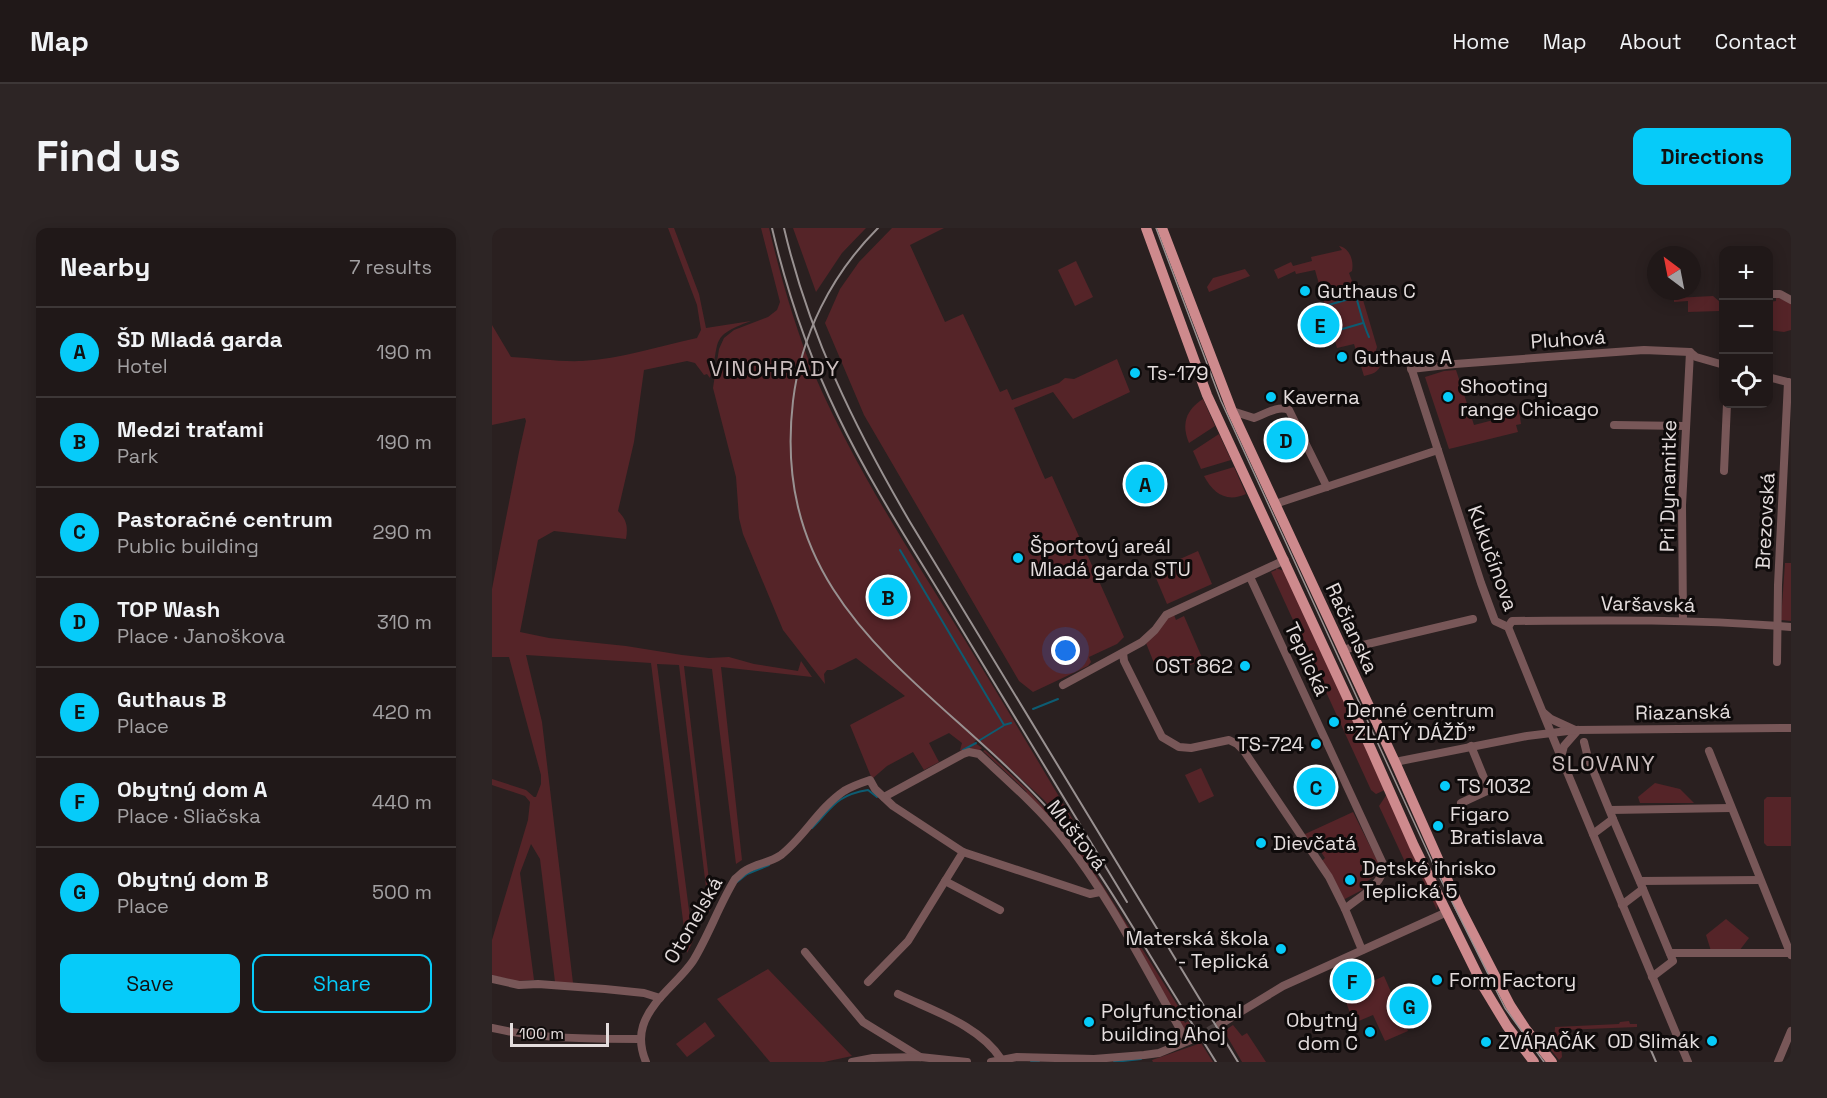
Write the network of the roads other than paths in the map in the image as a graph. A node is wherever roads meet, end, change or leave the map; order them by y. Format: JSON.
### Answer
{"nodes":[{"id":1,"x":1146,"y":228,"type":"edge"},
{"id":2,"x":1162,"y":228,"type":"edge"},
{"id":3,"x":1773,"y":294,"type":"edge"},
{"id":4,"x":1791,"y":300,"type":"edge"},
{"id":5,"x":1690,"y":352,"type":"junction"},
{"id":6,"x":1719,"y":364,"type":"edge"},
{"id":7,"x":1410,"y":365,"type":"joint"},
{"id":8,"x":1773,"y":378,"type":"edge"},
{"id":9,"x":1790,"y":383,"type":"edge"},
{"id":10,"x":1727,"y":408,"type":"edge"},
{"id":11,"x":1232,"y":411,"type":"junction"},
{"id":12,"x":1614,"y":425,"type":"dead end"},
{"id":13,"x":1685,"y":426,"type":"junction"},
{"id":14,"x":1438,"y":450,"type":"junction"},
{"id":15,"x":1724,"y":471,"type":"dead end"},
{"id":16,"x":1327,"y":487,"type":"junction"},
{"id":17,"x":1275,"y":504,"type":"junction"},
{"id":18,"x":1285,"y":560,"type":"junction"},
{"id":19,"x":1250,"y":577,"type":"junction"},
{"id":20,"x":1473,"y":619,"type":"dead end"},
{"id":21,"x":1683,"y":620,"type":"junction"},
{"id":22,"x":1777,"y":626,"type":"junction"},
{"id":23,"x":1508,"y":627,"type":"junction"},
{"id":24,"x":1791,"y":627,"type":"edge"},
{"id":25,"x":1342,"y":651,"type":"junction"},
{"id":26,"x":1123,"y":653,"type":"junction"},
{"id":27,"x":1777,"y":662,"type":"dead end"},
{"id":28,"x":1063,"y":685,"type":"dead end"},
{"id":29,"x":1541,"y":709,"type":"junction"},
{"id":30,"x":1791,"y":728,"type":"edge"},
{"id":31,"x":1577,"y":730,"type":"junction"},
{"id":32,"x":1551,"y":733,"type":"junction"},
{"id":33,"x":1584,"y":742,"type":"dead end"},
{"id":34,"x":1471,"y":746,"type":"junction"},
{"id":35,"x":1709,"y":751,"type":"dead end"},
{"id":36,"x":1561,"y":759,"type":"junction"},
{"id":37,"x":1395,"y":762,"type":"junction"},
{"id":38,"x":884,"y":797,"type":"junction"},
{"id":39,"x":1461,"y":803,"type":"dead end"},
{"id":40,"x":1731,"y":808,"type":"junction"},
{"id":41,"x":1610,"y":810,"type":"junction"},
{"id":42,"x":1613,"y":819,"type":"junction"},
{"id":43,"x":1593,"y":834,"type":"junction"},
{"id":44,"x":963,"y":852,"type":"junction"},
{"id":45,"x":1760,"y":880,"type":"junction"},
{"id":46,"x":945,"y":881,"type":"junction"},
{"id":47,"x":1642,"y":884,"type":"junction"},
{"id":48,"x":1100,"y":892,"type":"junction"},
{"id":49,"x":1622,"y":905,"type":"junction"},
{"id":50,"x":1345,"y":909,"type":"junction"},
{"id":51,"x":1000,"y":910,"type":"dead end"},
{"id":52,"x":1447,"y":912,"type":"junction"},
{"id":53,"x":1362,"y":950,"type":"junction"},
{"id":54,"x":805,"y":952,"type":"dead end"},
{"id":55,"x":1670,"y":953,"type":"junction"},
{"id":56,"x":1791,"y":954,"type":"edge"},
{"id":57,"x":1652,"y":977,"type":"junction"},
{"id":58,"x":492,"y":979,"type":"edge"},
{"id":59,"x":867,"y":982,"type":"dead end"},
{"id":60,"x":898,"y":994,"type":"dead end"},
{"id":61,"x":660,"y":998,"type":"junction"},
{"id":62,"x":1219,"y":1025,"type":"tunnel mouth"},
{"id":63,"x":492,"y":1028,"type":"edge"},
{"id":64,"x":1791,"y":1031,"type":"edge"},
{"id":65,"x":1198,"y":1037,"type":"tunnel mouth"},
{"id":66,"x":640,"y":1039,"type":"junction"},
{"id":67,"x":1187,"y":1041,"type":"junction"},
{"id":68,"x":1788,"y":1046,"type":"edge"},
{"id":69,"x":920,"y":1057,"type":"junction"},
{"id":70,"x":1001,"y":1059,"type":"junction"},
{"id":71,"x":906,"y":1060,"type":"edge"},
{"id":72,"x":1078,"y":1061,"type":"edge"},
{"id":73,"x":646,"y":1062,"type":"edge"},
{"id":74,"x":852,"y":1062,"type":"edge"},
{"id":75,"x":967,"y":1062,"type":"edge"},
{"id":76,"x":991,"y":1062,"type":"edge"},
{"id":77,"x":1534,"y":1062,"type":"edge"},
{"id":78,"x":1552,"y":1062,"type":"edge"},
{"id":79,"x":1688,"y":1062,"type":"edge"},
{"id":80,"x":1778,"y":1062,"type":"edge"}],
"edges":[{"from":1,"to":18,"type":"main road","name":"Račianska"},
{"from":2,"to":11,"type":"main road","name":"Račianska"},
{"from":3,"to":4,"type":"street"},
{"from":5,"to":6,"type":"street","name":"Pluhová"},
{"from":5,"to":7,"type":"street","name":"Pluhová"},
{"from":5,"to":13,"type":"street","name":"Pri Dynamitke"},
{"from":7,"to":14,"type":"street","name":"Kukučínova"},
{"from":8,"to":9,"type":"street"},
{"from":9,"to":22,"type":"street","name":"Brezovská"},
{"from":10,"to":15,"type":"street"},
{"from":11,"to":16,"type":"street"},
{"from":11,"to":17,"type":"main road","name":"Račianska"},
{"from":12,"to":13,"type":"street"},
{"from":13,"to":21,"type":"street","name":"Pri Dynamitke"},
{"from":14,"to":16,"type":"street"},
{"from":14,"to":23,"type":"street","name":"Kukučínova"},
{"from":16,"to":17,"type":"street"},
{"from":17,"to":25,"type":"main road","name":"Račianska"},
{"from":18,"to":19,"type":"street"},
{"from":18,"to":52,"type":"main road","name":"Račianska"},
{"from":19,"to":26,"type":"street"},
{"from":19,"to":50,"type":"street","name":"Teplická"},
{"from":20,"to":25,"type":"street"},
{"from":21,"to":22,"type":"street","name":"Varšavská"},
{"from":21,"to":23,"type":"street","name":"Varšavská"},
{"from":22,"to":24,"type":"street","name":"Varšavská"},
{"from":22,"to":27,"type":"street","name":"Brezovská"},
{"from":23,"to":29,"type":"street","name":"Kukučínova"},
{"from":25,"to":37,"type":"main road","name":"Račianska"},
{"from":26,"to":28,"type":"street"},
{"from":26,"to":50,"type":"street"},
{"from":29,"to":31,"type":"street","name":"Riazanská"},
{"from":29,"to":32,"type":"street","name":"Kukučínova"},
{"from":30,"to":31,"type":"street","name":"Riazanská"},
{"from":31,"to":32,"type":"street","name":"Riazanská"},
{"from":31,"to":36,"type":"street"},
{"from":32,"to":34,"type":"street","name":"Riazanská"},
{"from":32,"to":36,"type":"street","name":"Kukučínova"},
{"from":33,"to":41,"type":"street"},
{"from":34,"to":37,"type":"street","name":"Riazanská"},
{"from":34,"to":39,"type":"street"},
{"from":35,"to":40,"type":"street"},
{"from":36,"to":43,"type":"street","name":"Kukučínova"},
{"from":37,"to":78,"type":"main road","name":"Račianska"},
{"from":38,"to":44,"type":"street"},
{"from":38,"to":48,"type":"street","name":"Muštová"},
{"from":38,"to":61,"type":"street","name":"Otonelská"},
{"from":40,"to":41,"type":"street"},
{"from":40,"to":45,"type":"street"},
{"from":41,"to":42,"type":"street"},
{"from":42,"to":43,"type":"street"},
{"from":42,"to":47,"type":"street"},
{"from":43,"to":49,"type":"street","name":"Kukučínova"},
{"from":44,"to":46,"type":"street"},
{"from":44,"to":48,"type":"street"},
{"from":45,"to":47,"type":"street"},
{"from":45,"to":56,"type":"street"},
{"from":46,"to":51,"type":"street"},
{"from":46,"to":59,"type":"street"},
{"from":47,"to":49,"type":"street"},
{"from":47,"to":55,"type":"street"},
{"from":48,"to":67,"type":"street","name":"Muštová"},
{"from":49,"to":57,"type":"street","name":"Kukučínova"},
{"from":50,"to":53,"type":"street"},
{"from":52,"to":53,"type":"street"},
{"from":52,"to":77,"type":"main road","name":"Račianska"},
{"from":53,"to":62,"type":"street"},
{"from":54,"to":69,"type":"street"},
{"from":55,"to":56,"type":"street"},
{"from":55,"to":57,"type":"street"},
{"from":57,"to":79,"type":"street","name":"Kukučínova"},
{"from":58,"to":61,"type":"street"},
{"from":60,"to":70,"type":"street"},
{"from":61,"to":66,"type":"street","name":"Otonelská"},
{"from":63,"to":66,"type":"street"},
{"from":64,"to":68,"type":"street"},
{"from":65,"to":67,"type":"street"},
{"from":66,"to":73,"type":"street"},
{"from":67,"to":72,"type":"street"},
{"from":68,"to":80,"type":"street"},
{"from":69,"to":71,"type":"street"},
{"from":69,"to":75,"type":"street"},
{"from":70,"to":72,"type":"street"},
{"from":70,"to":76,"type":"street"},
{"from":71,"to":74,"type":"street"}]}
